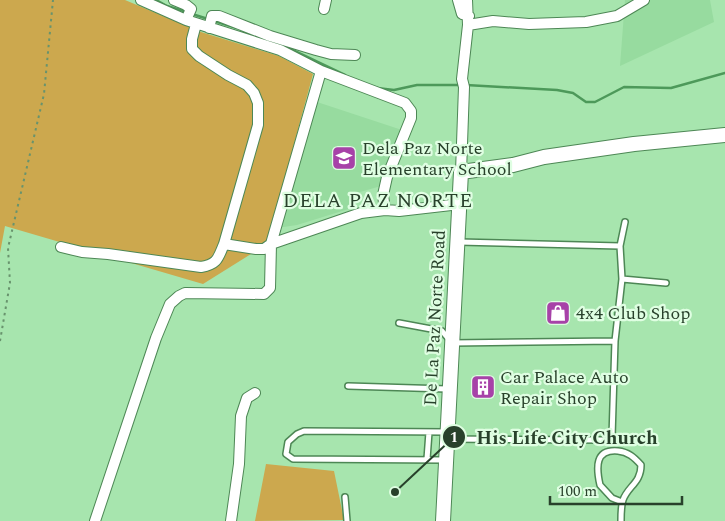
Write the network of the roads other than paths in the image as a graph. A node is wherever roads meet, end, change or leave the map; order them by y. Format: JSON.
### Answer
{"nodes":[{"id":1,"x":141,"y":0,"type":"edge"},
{"id":2,"x":174,"y":0,"type":"edge"},
{"id":3,"x":458,"y":0,"type":"edge"},
{"id":4,"x":468,"y":0,"type":"edge"},
{"id":5,"x":644,"y":0,"type":"edge"},
{"id":6,"x":158,"y":4,"type":"edge"},
{"id":7,"x":187,"y":16,"type":"junction"},
{"id":8,"x":469,"y":21,"type":"junction"},
{"id":9,"x":210,"y":23,"type":"junction"},
{"id":10,"x":196,"y":24,"type":"junction"},
{"id":11,"x":355,"y":55,"type":"dead end"},
{"id":12,"x":321,"y":71,"type":"junction"},
{"id":13,"x":725,"y":135,"type":"edge"},
{"id":14,"x":461,"y":172,"type":"junction"},
{"id":15,"x":460,"y":204,"type":"junction"},
{"id":16,"x":385,"y":210,"type":"junction"},
{"id":17,"x":625,"y":222,"type":"dead end"},
{"id":18,"x":458,"y":242,"type":"junction"},
{"id":19,"x":224,"y":244,"type":"junction"},
{"id":20,"x":271,"y":244,"type":"junction"},
{"id":21,"x":620,"y":246,"type":"junction"},
{"id":22,"x":61,"y":247,"type":"dead end"},
{"id":23,"x":622,"y":279,"type":"junction"},
{"id":24,"x":666,"y":283,"type":"dead end"},
{"id":25,"x":399,"y":323,"type":"dead end"},
{"id":26,"x":615,"y":341,"type":"junction"},
{"id":27,"x":452,"y":343,"type":"junction"},
{"id":28,"x":348,"y":386,"type":"dead end"},
{"id":29,"x":450,"y":389,"type":"junction"},
{"id":30,"x":255,"y":393,"type":"dead end"},
{"id":31,"x":429,"y":432,"type":"junction"},
{"id":32,"x":448,"y":436,"type":"junction"},
{"id":33,"x":427,"y":459,"type":"junction"},
{"id":34,"x":447,"y":460,"type":"junction"},
{"id":35,"x":345,"y":497,"type":"dead end"},
{"id":36,"x":622,"y":502,"type":"junction"},
{"id":37,"x":95,"y":521,"type":"edge"},
{"id":38,"x":231,"y":521,"type":"edge"},
{"id":39,"x":348,"y":521,"type":"edge"},
{"id":40,"x":443,"y":521,"type":"edge"},
{"id":41,"x":621,"y":521,"type":"edge"}],
"edges":[{"from":1,"to":6,"type":"street"},
{"from":2,"to":7,"type":"street"},
{"from":3,"to":8,"type":"street"},
{"from":4,"to":8,"type":"street","name":"De La Paz Norte Road"},
{"from":5,"to":8,"type":"street"},
{"from":6,"to":7,"type":"street"},
{"from":7,"to":10,"type":"street"},
{"from":8,"to":14,"type":"street","name":"De La Paz Norte Road"},
{"from":9,"to":10,"type":"street"},
{"from":9,"to":11,"type":"street"},
{"from":9,"to":12,"type":"street"},
{"from":10,"to":19,"type":"street"},
{"from":12,"to":16,"type":"street"},
{"from":12,"to":20,"type":"street"},
{"from":13,"to":14,"type":"street"},
{"from":14,"to":15,"type":"street","name":"De La Paz Norte Road"},
{"from":15,"to":16,"type":"street"},
{"from":15,"to":18,"type":"street","name":"De La Paz Norte Road"},
{"from":16,"to":20,"type":"street"},
{"from":17,"to":21,"type":"lane"},
{"from":18,"to":21,"type":"lane"},
{"from":18,"to":27,"type":"street","name":"De La Paz Norte Road"},
{"from":19,"to":20,"type":"street"},
{"from":19,"to":22,"type":"street"},
{"from":20,"to":37,"type":"street"},
{"from":21,"to":23,"type":"lane"},
{"from":23,"to":24,"type":"lane"},
{"from":23,"to":26,"type":"lane"},
{"from":25,"to":27,"type":"lane"},
{"from":26,"to":27,"type":"lane"},
{"from":26,"to":32,"type":"lane"},
{"from":27,"to":29,"type":"street","name":"De La Paz Norte Road"},
{"from":28,"to":29,"type":"lane"},
{"from":29,"to":32,"type":"street","name":"De La Paz Norte Road"},
{"from":30,"to":38,"type":"street"},
{"from":31,"to":32,"type":"lane"},
{"from":31,"to":33,"type":"lane"},
{"from":31,"to":33,"type":"lane"},
{"from":32,"to":34,"type":"street","name":"De La Paz Norte Road"},
{"from":33,"to":34,"type":"lane"},
{"from":34,"to":40,"type":"street","name":"De La Paz Norte Road"},
{"from":35,"to":39,"type":"lane"},
{"from":36,"to":36,"type":"lane"},
{"from":36,"to":41,"type":"lane"}]}
